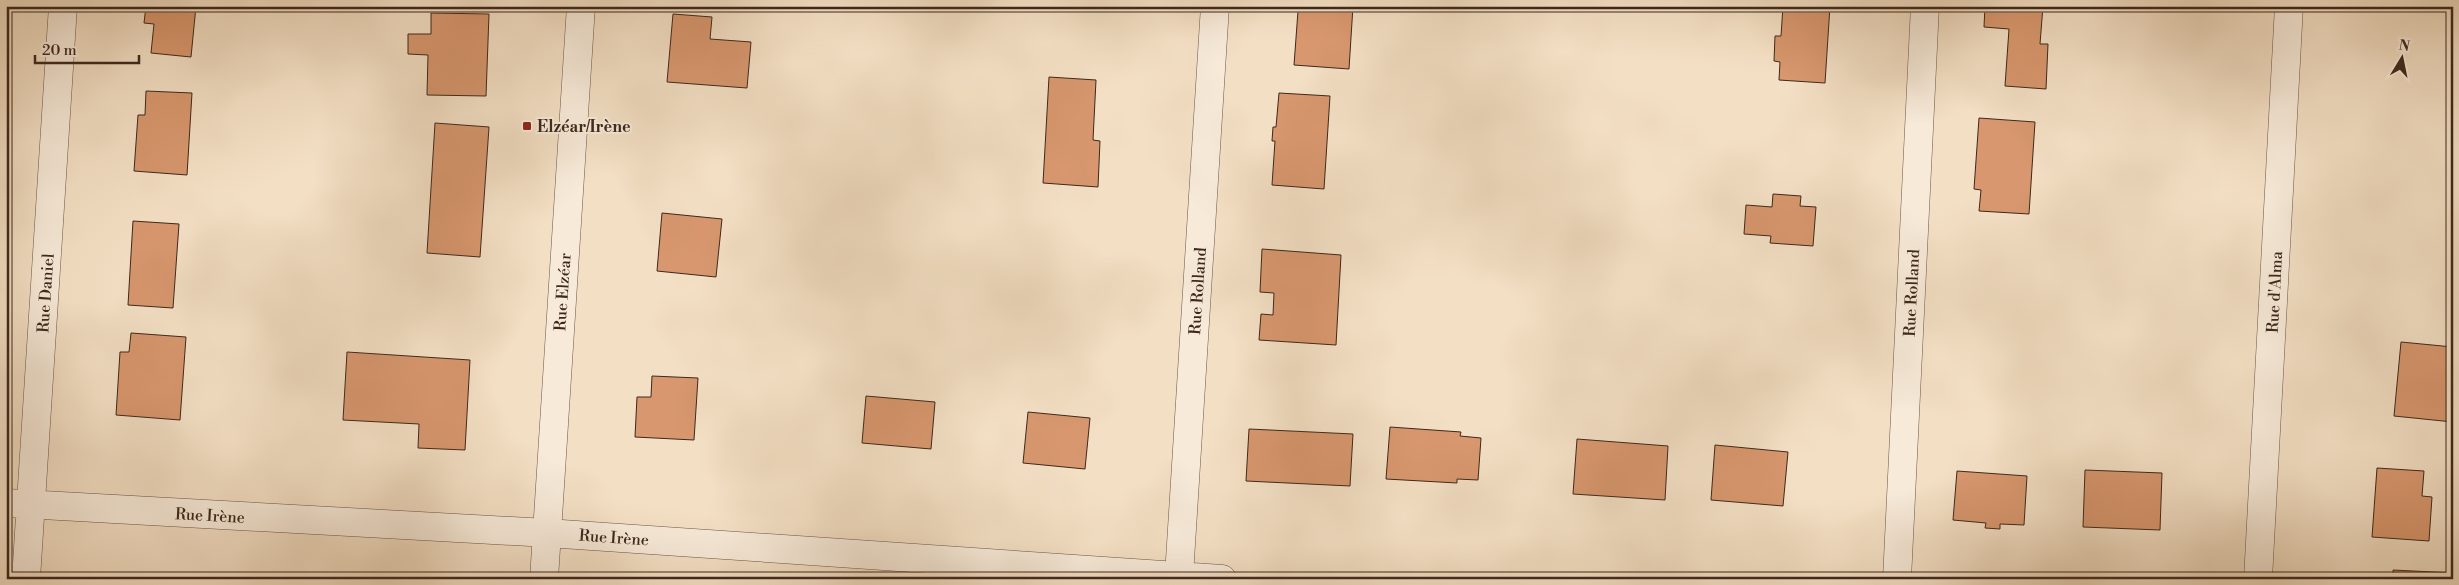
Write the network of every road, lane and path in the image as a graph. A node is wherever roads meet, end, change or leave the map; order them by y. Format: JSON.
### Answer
{"nodes":[{"id":1,"x":63,"y":6,"type":"edge"},
{"id":2,"x":581,"y":6,"type":"edge"},
{"id":3,"x":1215,"y":6,"type":"edge"},
{"id":4,"x":1925,"y":6,"type":"edge"},
{"id":5,"x":2290,"y":6,"type":"edge"},
{"id":6,"x":19,"y":504,"type":"edge"},
{"id":7,"x":547,"y":532,"type":"junction"},
{"id":8,"x":1179,"y":576,"type":"junction"},
{"id":9,"x":26,"y":579,"type":"edge"},
{"id":10,"x":544,"y":579,"type":"edge"},
{"id":11,"x":1222,"y":579,"type":"edge"},
{"id":12,"x":1897,"y":579,"type":"edge"},
{"id":13,"x":2258,"y":579,"type":"edge"}],
"edges":[{"from":1,"to":6,"type":"street","name":"Rue Daniel"},
{"from":2,"to":7,"type":"street","name":"Rue Elzéar"},
{"from":3,"to":8,"type":"street","name":"Rue Rolland"},
{"from":4,"to":12,"type":"street","name":"Rue Rolland"},
{"from":5,"to":13,"type":"street","name":"Rue d'Alma"},
{"from":6,"to":7,"type":"street","name":"Rue Irène"},
{"from":6,"to":9,"type":"street","name":"Rue Daniel"},
{"from":7,"to":8,"type":"street","name":"Rue Irène"},
{"from":7,"to":10,"type":"street","name":"Rue Elzéar"},
{"from":8,"to":11,"type":"street","name":"Rue Irène"}]}
